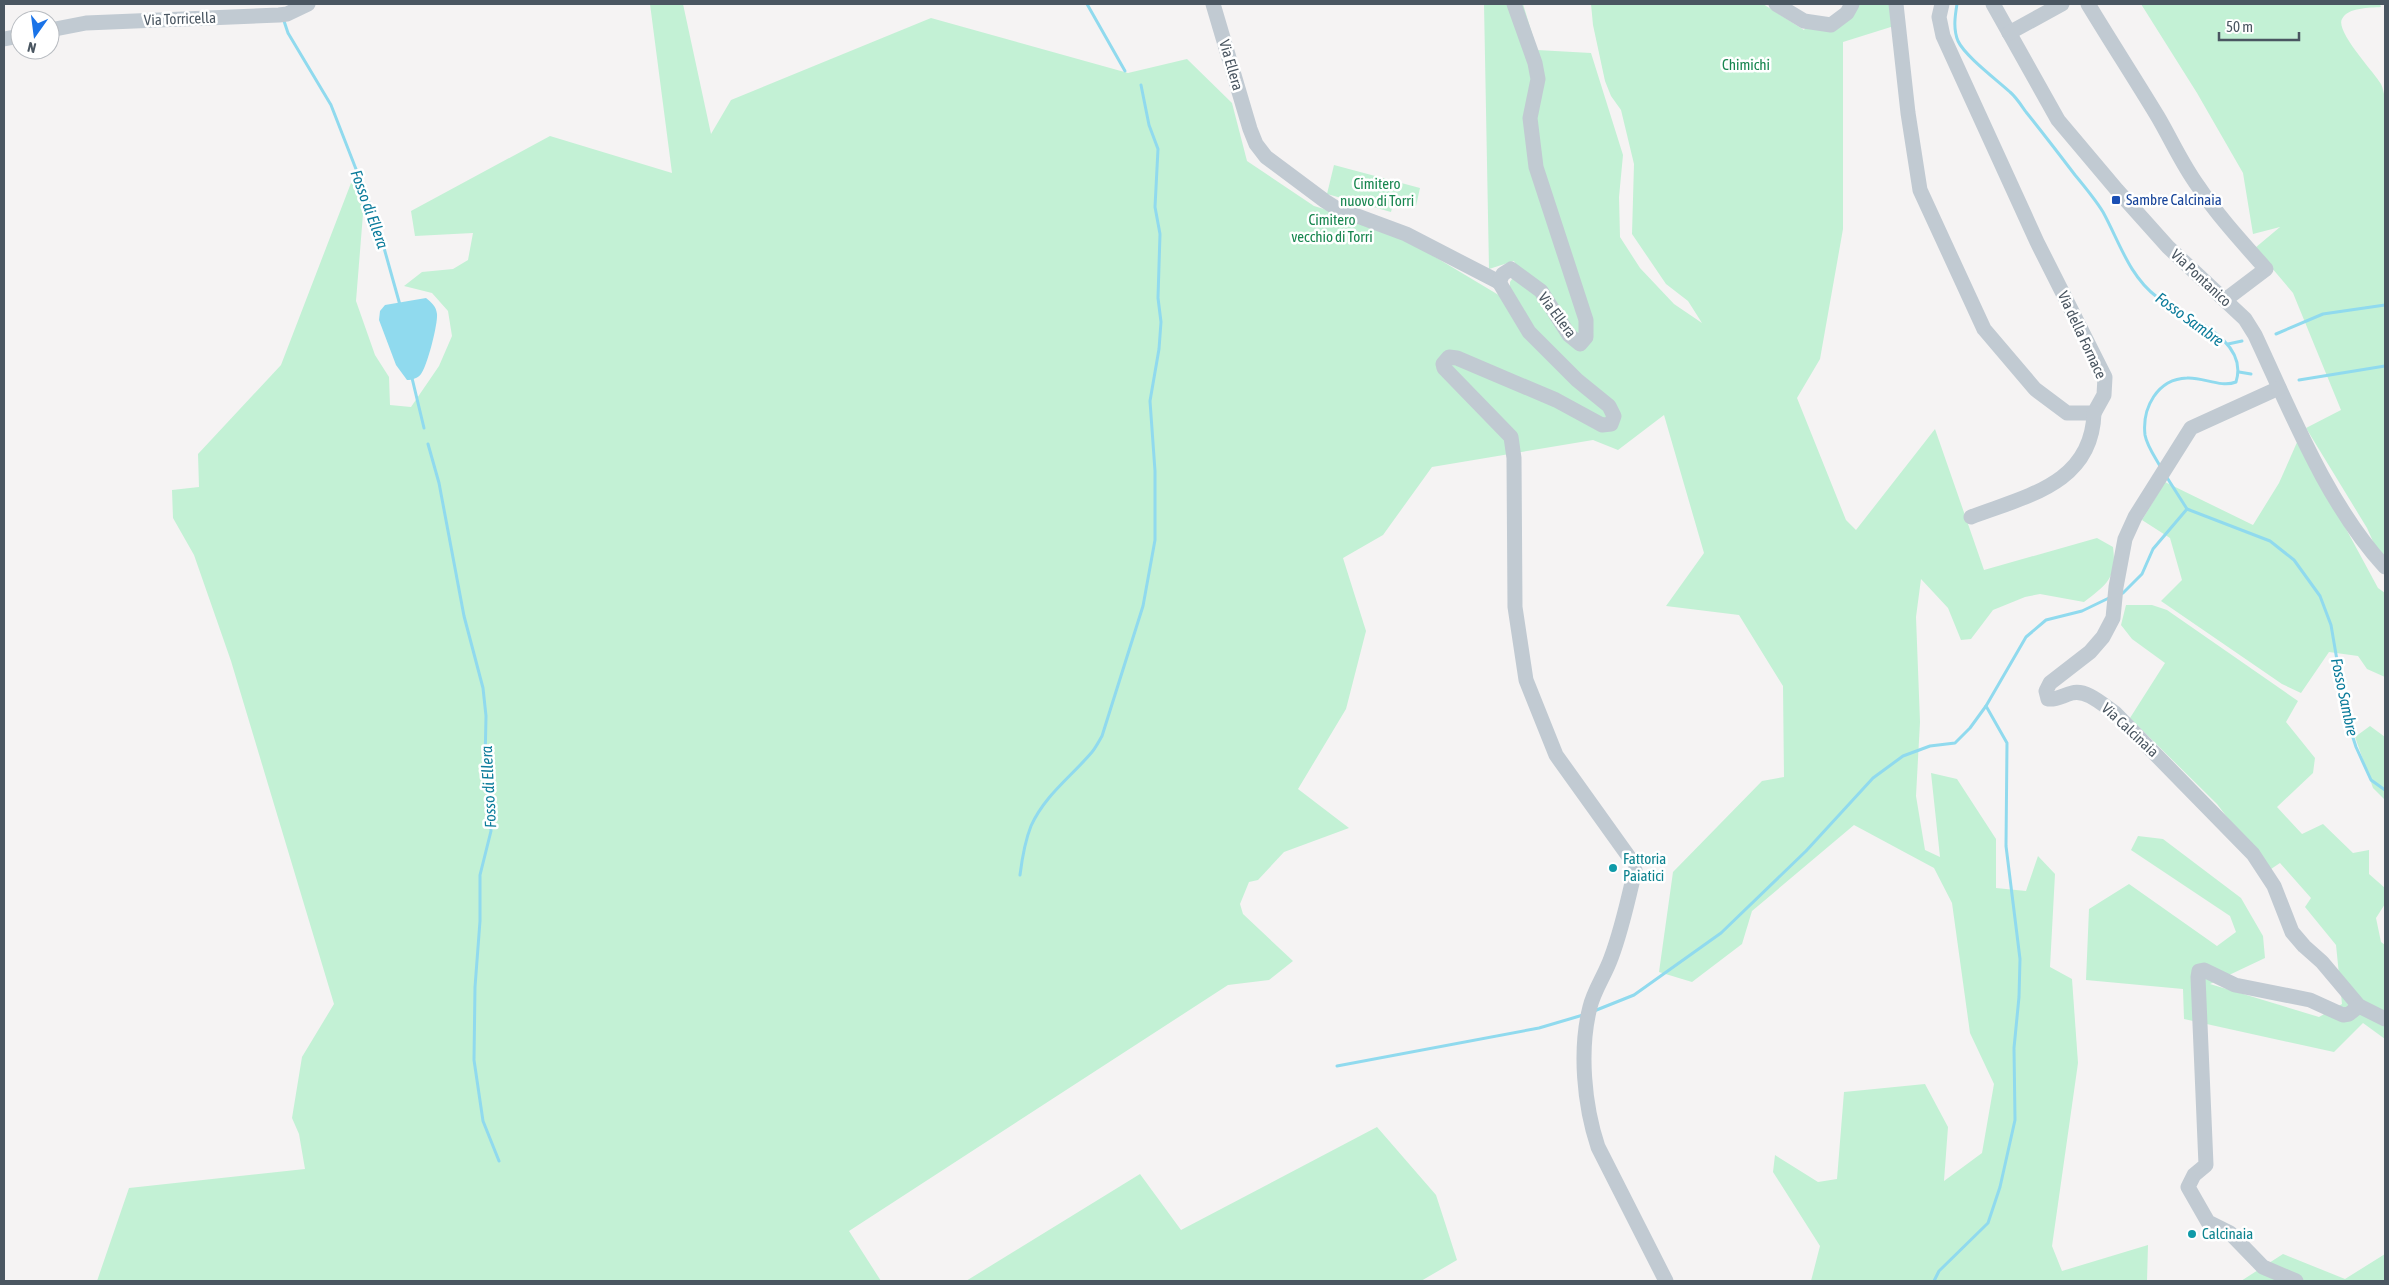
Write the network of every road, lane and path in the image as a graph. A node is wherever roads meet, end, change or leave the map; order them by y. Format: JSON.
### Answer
{"nodes":[{"id":1,"x":308,"y":4,"type":"edge"},
{"id":2,"x":1213,"y":4,"type":"edge"},
{"id":3,"x":1514,"y":4,"type":"edge"},
{"id":4,"x":1776,"y":4,"type":"edge"},
{"id":5,"x":1852,"y":4,"type":"edge"},
{"id":6,"x":1896,"y":4,"type":"edge"},
{"id":7,"x":1942,"y":4,"type":"edge"},
{"id":8,"x":1993,"y":4,"type":"edge"},
{"id":9,"x":2062,"y":4,"type":"edge"},
{"id":10,"x":2088,"y":4,"type":"edge"},
{"id":11,"x":60,"y":28,"type":"edge"},
{"id":12,"x":2009,"y":33,"type":"junction"},
{"id":13,"x":1498,"y":282,"type":"junction"},
{"id":14,"x":2225,"y":300,"type":"junction"},
{"id":15,"x":2279,"y":388,"type":"junction"},
{"id":16,"x":2094,"y":413,"type":"junction"},
{"id":17,"x":1972,"y":517,"type":"dead end"},
{"id":18,"x":2385,"y":567,"type":"edge"},
{"id":19,"x":2359,"y":1006,"type":"junction"},
{"id":20,"x":2385,"y":1019,"type":"edge"},
{"id":21,"x":1666,"y":1281,"type":"edge"},
{"id":22,"x":2296,"y":1281,"type":"edge"}],
"edges":[{"from":1,"to":11,"type":"street","name":"Via Torricella"},
{"from":2,"to":13,"type":"street","name":"Via Ellera"},
{"from":3,"to":13,"type":"street","name":"Via Ellera"},
{"from":4,"to":5,"type":"street"},
{"from":6,"to":16,"type":"street"},
{"from":7,"to":16,"type":"street","name":"Via della Fornace"},
{"from":8,"to":12,"type":"street","name":"Via Pontanico"},
{"from":9,"to":12,"type":"street"},
{"from":10,"to":14,"type":"street"},
{"from":12,"to":14,"type":"street","name":"Via Pontanico"},
{"from":13,"to":21,"type":"street"},
{"from":14,"to":15,"type":"street","name":"Via Pontanico"},
{"from":15,"to":18,"type":"street","name":"Via Pontanico"},
{"from":15,"to":19,"type":"street","name":"Via Calcinaia"},
{"from":16,"to":17,"type":"street","name":"Via della Fornace"},
{"from":19,"to":20,"type":"street","name":"Via Calcinaia"},
{"from":19,"to":22,"type":"street"}]}
